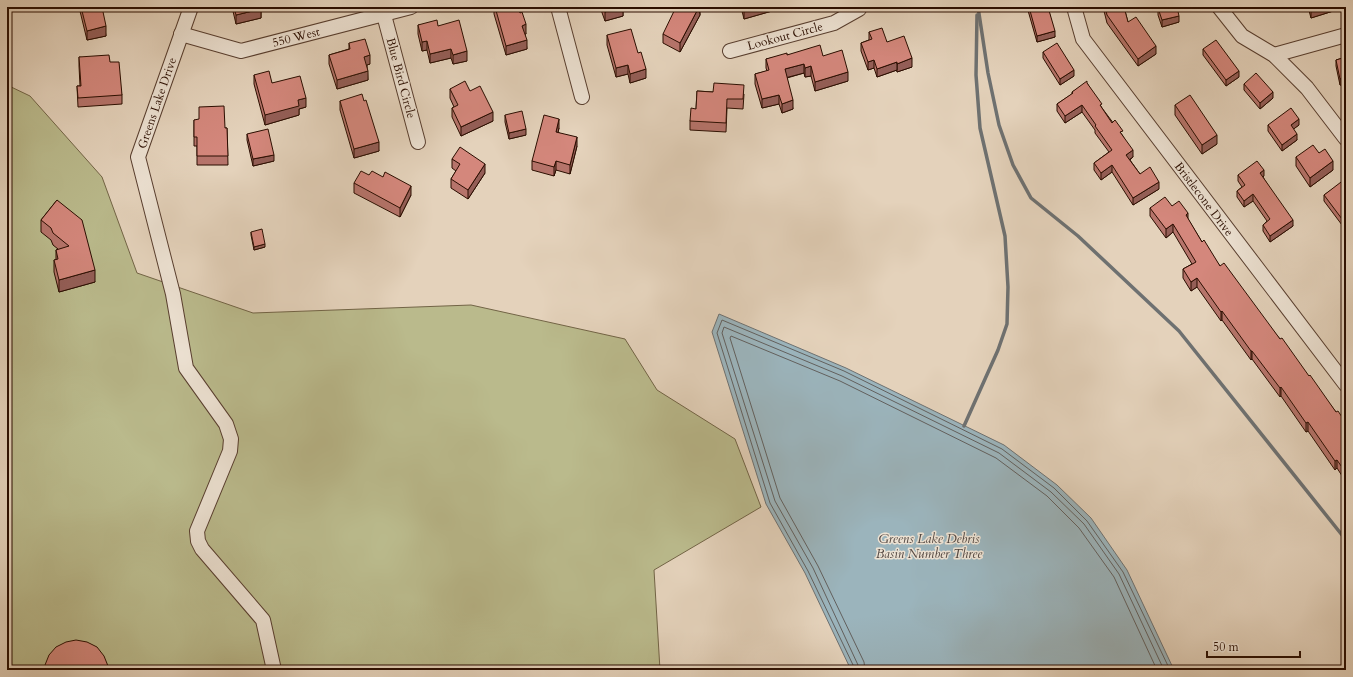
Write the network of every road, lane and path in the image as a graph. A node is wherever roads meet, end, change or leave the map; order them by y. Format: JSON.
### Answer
{"nodes":[{"id":1,"x":191,"y":7,"type":"edge"},
{"id":2,"x":412,"y":7,"type":"edge"},
{"id":3,"x":558,"y":7,"type":"edge"},
{"id":4,"x":860,"y":7,"type":"edge"},
{"id":5,"x":1074,"y":7,"type":"edge"},
{"id":6,"x":1219,"y":7,"type":"edge"},
{"id":7,"x":384,"y":15,"type":"junction"},
{"id":8,"x":181,"y":34,"type":"junction"},
{"id":9,"x":1346,"y":35,"type":"edge"},
{"id":10,"x":730,"y":51,"type":"dead end"},
{"id":11,"x":1274,"y":55,"type":"junction"},
{"id":12,"x":582,"y":97,"type":"dead end"},
{"id":13,"x":1346,"y":139,"type":"edge"},
{"id":14,"x":418,"y":142,"type":"dead end"},
{"id":15,"x":1346,"y":385,"type":"edge"},
{"id":16,"x":274,"y":670,"type":"edge"}],
"edges":[{"from":1,"to":8,"type":"street","name":"Greens Lake Drive"},
{"from":2,"to":7,"type":"street","name":"550 West"},
{"from":3,"to":12,"type":"street"},
{"from":4,"to":10,"type":"street","name":"Lookout Circle"},
{"from":5,"to":15,"type":"street","name":"Bristlecone Drive"},
{"from":6,"to":11,"type":"street"},
{"from":7,"to":8,"type":"street","name":"550 West"},
{"from":7,"to":14,"type":"street","name":"Blue Bird Circle"},
{"from":8,"to":16,"type":"street","name":"Greens Lake Drive"},
{"from":9,"to":11,"type":"street"},
{"from":11,"to":13,"type":"street"}]}
